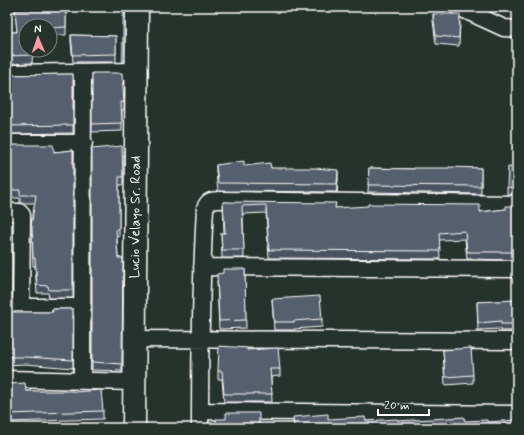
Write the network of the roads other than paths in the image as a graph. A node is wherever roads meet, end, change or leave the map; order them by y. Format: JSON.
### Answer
{"nodes":[{"id":1,"x":137,"y":7,"type":"edge"},
{"id":2,"x":458,"y":7,"type":"edge"},
{"id":3,"x":517,"y":29,"type":"edge"},
{"id":4,"x":137,"y":71,"type":"junction"},
{"id":5,"x":83,"y":72,"type":"junction"},
{"id":6,"x":7,"y":73,"type":"edge"},
{"id":7,"x":7,"y":143,"type":"edge"},
{"id":8,"x":84,"y":143,"type":"junction"},
{"id":9,"x":517,"y":204,"type":"edge"},
{"id":10,"x":7,"y":212,"type":"edge"},
{"id":11,"x":202,"y":267,"type":"junction"},
{"id":12,"x":517,"y":269,"type":"edge"},
{"id":13,"x":14,"y":307,"type":"edge"},
{"id":14,"x":83,"y":308,"type":"junction"},
{"id":15,"x":135,"y":339,"type":"junction"},
{"id":16,"x":200,"y":340,"type":"junction"},
{"id":17,"x":517,"y":341,"type":"edge"},
{"id":18,"x":7,"y":379,"type":"edge"},
{"id":19,"x":82,"y":380,"type":"junction"},
{"id":20,"x":135,"y":382,"type":"junction"},
{"id":21,"x":200,"y":411,"type":"junction"},
{"id":22,"x":517,"y":414,"type":"edge"},
{"id":23,"x":134,"y":428,"type":"edge"},
{"id":24,"x":200,"y":428,"type":"edge"}],
"edges":[{"from":1,"to":4,"type":"main road","name":"Lucio Velayo Sr. Road"},
{"from":2,"to":3,"type":"street"},
{"from":4,"to":5,"type":"street"},
{"from":4,"to":15,"type":"main road","name":"Lucio Velayo Sr. Road"},
{"from":5,"to":6,"type":"street"},
{"from":5,"to":8,"type":"street"},
{"from":7,"to":8,"type":"street"},
{"from":8,"to":14,"type":"street"},
{"from":9,"to":11,"type":"street"},
{"from":10,"to":13,"type":"street"},
{"from":11,"to":12,"type":"street"},
{"from":11,"to":16,"type":"street"},
{"from":13,"to":14,"type":"street"},
{"from":14,"to":19,"type":"street"},
{"from":15,"to":16,"type":"street"},
{"from":15,"to":20,"type":"main road","name":"Lucio Velayo Sr. Road"},
{"from":16,"to":17,"type":"street"},
{"from":16,"to":21,"type":"street"},
{"from":18,"to":19,"type":"street"},
{"from":19,"to":20,"type":"street"},
{"from":20,"to":23,"type":"main road","name":"Lucio Velayo Sr. Road"},
{"from":21,"to":22,"type":"street"},
{"from":21,"to":24,"type":"street"}]}
